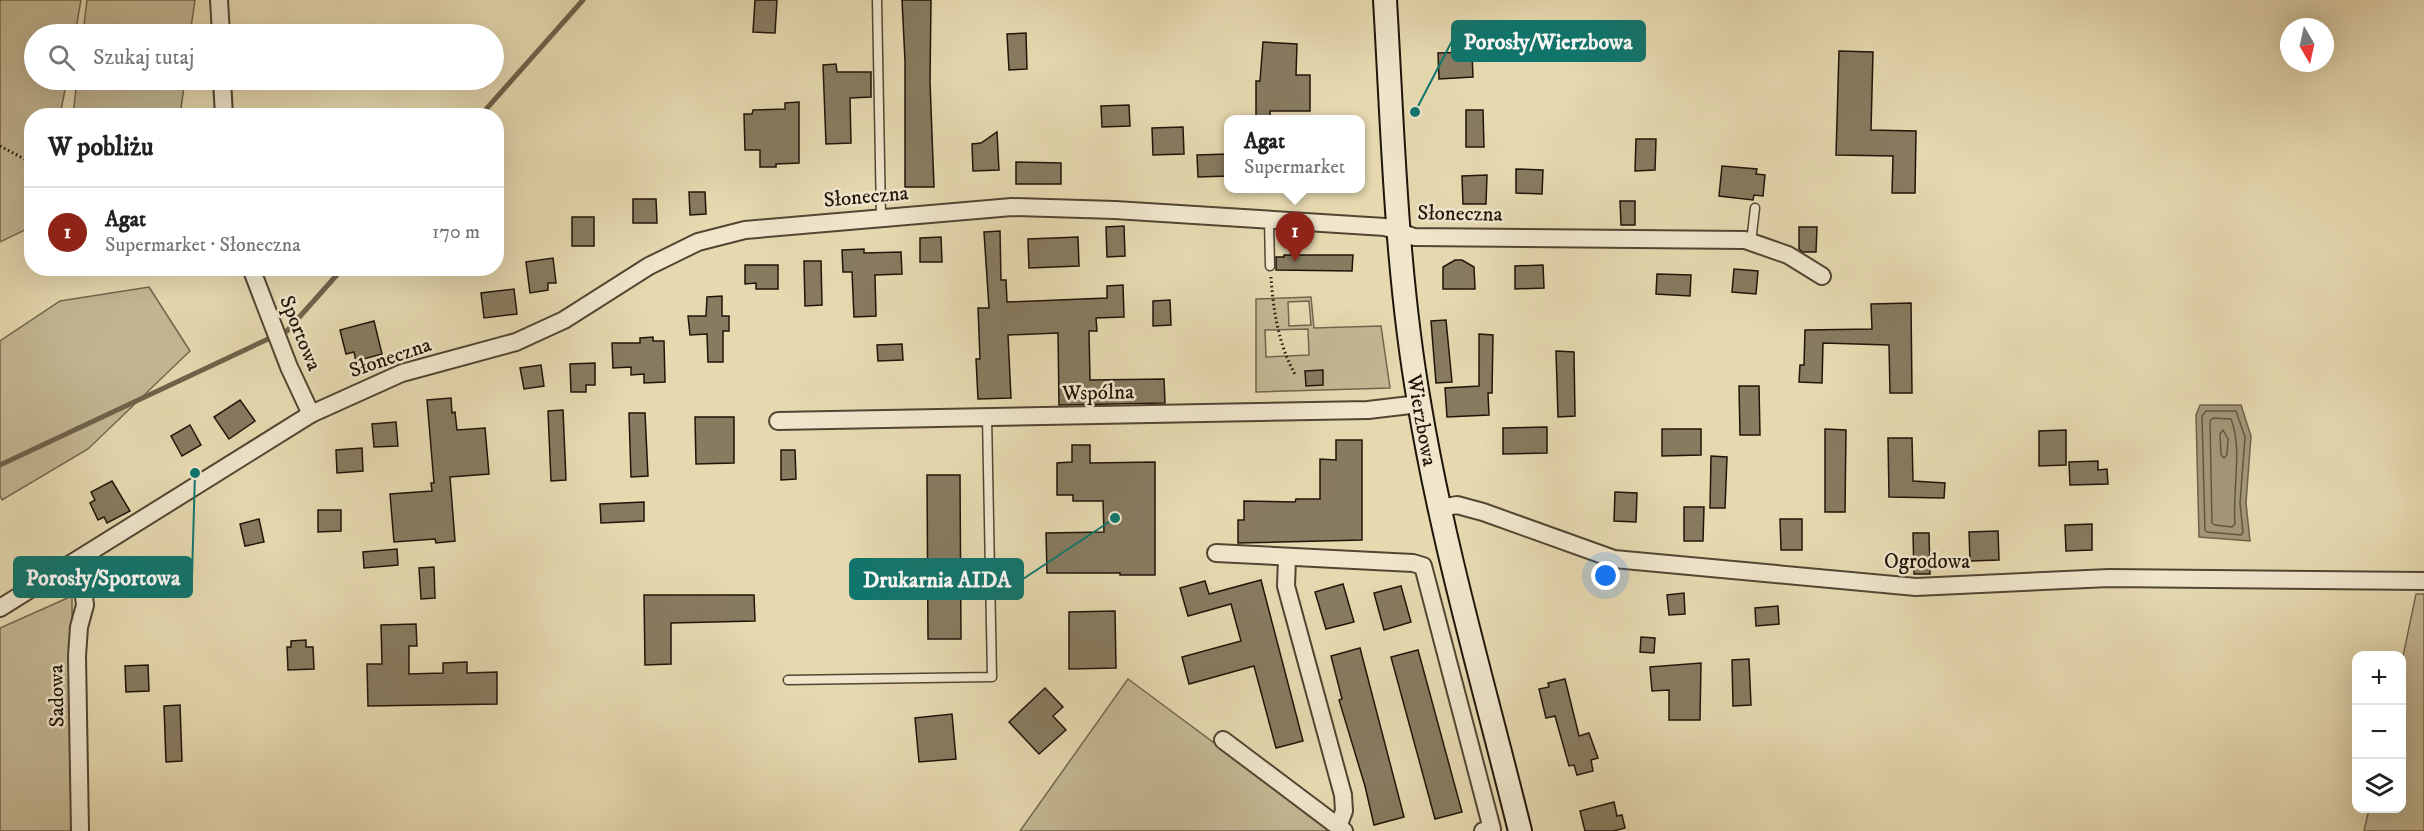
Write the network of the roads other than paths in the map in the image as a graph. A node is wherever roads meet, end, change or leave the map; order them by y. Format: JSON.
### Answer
{"nodes":[{"id":1,"x":219,"y":0,"type":"edge"},
{"id":2,"x":877,"y":0,"type":"edge"},
{"id":3,"x":1385,"y":0,"type":"edge"},
{"id":4,"x":220,"y":24,"type":"edge"},
{"id":5,"x":223,"y":90,"type":"edge"},
{"id":6,"x":224,"y":108,"type":"edge"},
{"id":7,"x":1755,"y":208,"type":"dead end"},
{"id":8,"x":881,"y":217,"type":"junction"},
{"id":9,"x":1269,"y":220,"type":"junction"},
{"id":10,"x":1398,"y":232,"type":"junction"},
{"id":11,"x":1751,"y":242,"type":"junction"},
{"id":12,"x":1270,"y":266,"type":"road end"},
{"id":13,"x":254,"y":276,"type":"edge"},
{"id":14,"x":1822,"y":276,"type":"dead end"},
{"id":15,"x":1419,"y":404,"type":"junction"},
{"id":16,"x":311,"y":414,"type":"junction"},
{"id":17,"x":987,"y":416,"type":"junction"},
{"id":18,"x":778,"y":421,"type":"dead end"},
{"id":19,"x":1440,"y":508,"type":"junction"},
{"id":20,"x":1216,"y":554,"type":"dead end"},
{"id":21,"x":1287,"y":558,"type":"junction"},
{"id":22,"x":1452,"y":559,"type":"junction"},
{"id":23,"x":70,"y":564,"type":"junction"},
{"id":24,"x":1423,"y":566,"type":"junction"},
{"id":25,"x":2424,"y":581,"type":"edge"},
{"id":26,"x":0,"y":608,"type":"edge"},
{"id":27,"x":788,"y":680,"type":"dead end"},
{"id":28,"x":1223,"y":740,"type":"dead end"},
{"id":29,"x":1519,"y":827,"type":"edge"},
{"id":30,"x":1341,"y":829,"type":"edge"},
{"id":31,"x":1487,"y":830,"type":"edge"},
{"id":32,"x":80,"y":831,"type":"edge"}],
"edges":[{"from":1,"to":4,"type":"street"},
{"from":2,"to":8,"type":"lane"},
{"from":3,"to":10,"type":"street","name":"Wierzbowa"},
{"from":5,"to":6,"type":"street"},
{"from":7,"to":11,"type":"lane"},
{"from":8,"to":9,"type":"street","name":"Słoneczna"},
{"from":8,"to":16,"type":"street","name":"Słoneczna"},
{"from":9,"to":10,"type":"street","name":"Słoneczna"},
{"from":9,"to":12,"type":"lane"},
{"from":10,"to":11,"type":"street","name":"Słoneczna"},
{"from":10,"to":15,"type":"street","name":"Wierzbowa"},
{"from":11,"to":14,"type":"street","name":"Słoneczna"},
{"from":13,"to":16,"type":"street","name":"Sportowa"},
{"from":15,"to":17,"type":"street","name":"Wspólna"},
{"from":15,"to":19,"type":"street","name":"Wierzbowa"},
{"from":16,"to":23,"type":"street","name":"Słoneczna"},
{"from":17,"to":18,"type":"street","name":"Wspólna"},
{"from":17,"to":27,"type":"lane"},
{"from":19,"to":22,"type":"street","name":"Wierzbowa"},
{"from":19,"to":25,"type":"street","name":"Ogrodowa"},
{"from":20,"to":21,"type":"street"},
{"from":21,"to":24,"type":"street"},
{"from":21,"to":30,"type":"street"},
{"from":22,"to":24,"type":"street"},
{"from":22,"to":29,"type":"street","name":"Wierzbowa"},
{"from":23,"to":26,"type":"street","name":"Słoneczna"},
{"from":23,"to":32,"type":"street","name":"Sadowa"},
{"from":24,"to":31,"type":"street"},
{"from":28,"to":30,"type":"street"},
{"from":29,"to":31,"type":"street"}]}
